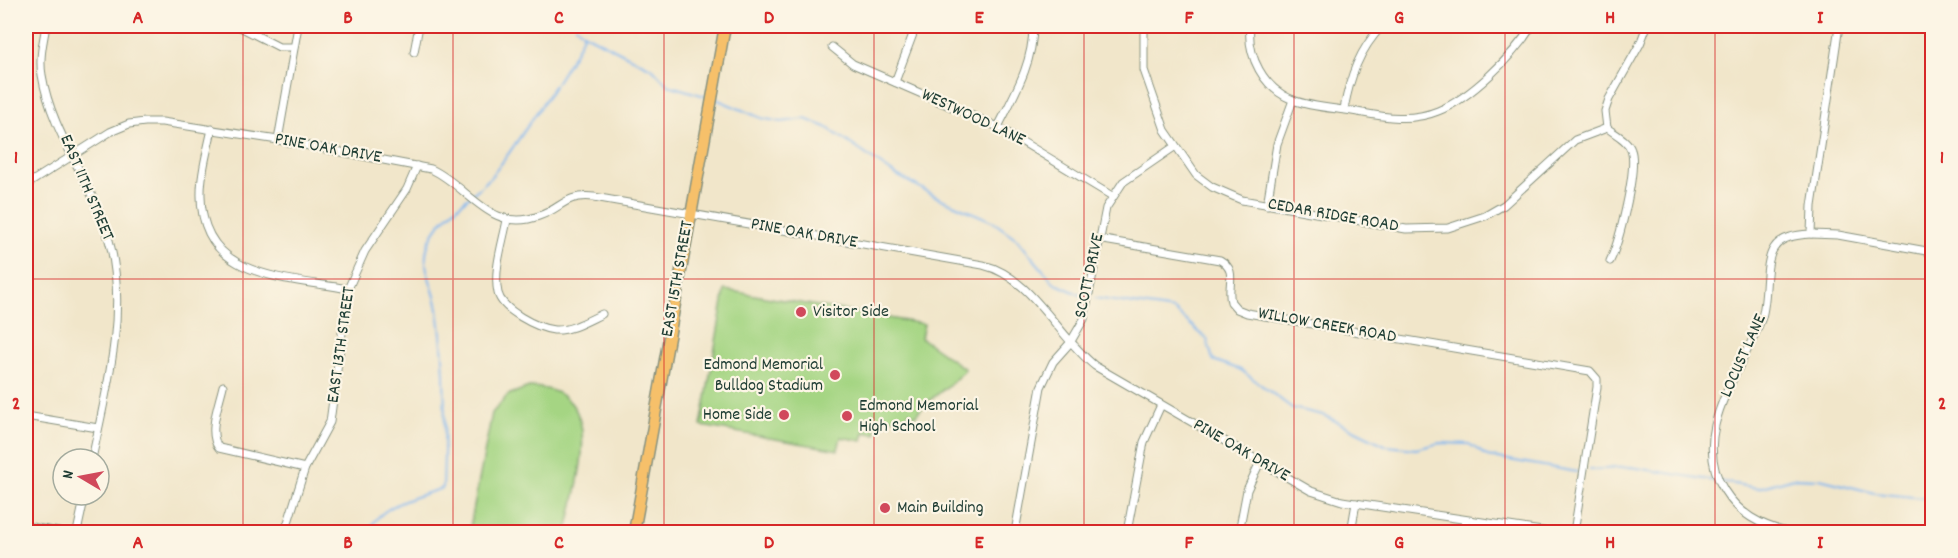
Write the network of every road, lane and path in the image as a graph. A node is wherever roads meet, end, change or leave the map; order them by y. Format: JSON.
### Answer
{"nodes":[{"id":1,"x":46,"y":26,"type":"edge"},
{"id":2,"x":238,"y":26,"type":"edge"},
{"id":3,"x":298,"y":26,"type":"edge"},
{"id":4,"x":419,"y":26,"type":"edge"},
{"id":5,"x":725,"y":26,"type":"edge"},
{"id":6,"x":916,"y":26,"type":"edge"},
{"id":7,"x":1033,"y":26,"type":"edge"},
{"id":8,"x":1144,"y":26,"type":"edge"},
{"id":9,"x":1250,"y":26,"type":"edge"},
{"id":10,"x":1382,"y":26,"type":"edge"},
{"id":11,"x":1532,"y":26,"type":"edge"},
{"id":12,"x":1647,"y":26,"type":"edge"},
{"id":13,"x":1839,"y":26,"type":"edge"},
{"id":14,"x":294,"y":47,"type":"junction"},
{"id":15,"x":832,"y":47,"type":"dead end"},
{"id":16,"x":414,"y":52,"type":"dead end"},
{"id":17,"x":895,"y":82,"type":"junction"},
{"id":18,"x":1293,"y":100,"type":"junction"},
{"id":19,"x":1344,"y":110,"type":"junction"},
{"id":20,"x":998,"y":127,"type":"junction"},
{"id":21,"x":1607,"y":128,"type":"junction"},
{"id":22,"x":212,"y":129,"type":"junction"},
{"id":23,"x":278,"y":140,"type":"junction"},
{"id":24,"x":1174,"y":147,"type":"junction"},
{"id":25,"x":71,"y":154,"type":"junction"},
{"id":26,"x":417,"y":166,"type":"junction"},
{"id":27,"x":26,"y":185,"type":"edge"},
{"id":28,"x":1112,"y":196,"type":"junction"},
{"id":29,"x":1267,"y":205,"type":"junction"},
{"id":30,"x":690,"y":214,"type":"junction"},
{"id":31,"x":507,"y":220,"type":"junction"},
{"id":32,"x":1811,"y":234,"type":"junction"},
{"id":33,"x":1098,"y":239,"type":"junction"},
{"id":34,"x":1932,"y":252,"type":"edge"},
{"id":35,"x":1610,"y":261,"type":"dead end"},
{"id":36,"x":348,"y":289,"type":"junction"},
{"id":37,"x":602,"y":314,"type":"dead end"},
{"id":38,"x":1070,"y":343,"type":"junction"},
{"id":39,"x":223,"y":386,"type":"dead end"},
{"id":40,"x":1161,"y":405,"type":"junction"},
{"id":41,"x":26,"y":416,"type":"edge"},
{"id":42,"x":98,"y":428,"type":"junction"},
{"id":43,"x":94,"y":447,"type":"edge"},
{"id":44,"x":1260,"y":462,"type":"junction"},
{"id":45,"x":305,"y":468,"type":"junction"},
{"id":46,"x":1356,"y":503,"type":"junction"},
{"id":47,"x":82,"y":507,"type":"edge"},
{"id":48,"x":1465,"y":519,"type":"junction"},
{"id":49,"x":26,"y":526,"type":"edge"},
{"id":50,"x":59,"y":532,"type":"edge"},
{"id":51,"x":77,"y":532,"type":"edge"},
{"id":52,"x":285,"y":532,"type":"edge"},
{"id":53,"x":634,"y":532,"type":"edge"},
{"id":54,"x":1015,"y":532,"type":"edge"},
{"id":55,"x":1127,"y":532,"type":"edge"},
{"id":56,"x":1239,"y":532,"type":"edge"},
{"id":57,"x":1351,"y":532,"type":"edge"},
{"id":58,"x":1463,"y":532,"type":"edge"},
{"id":59,"x":1549,"y":532,"type":"edge"},
{"id":60,"x":1574,"y":532,"type":"edge"},
{"id":61,"x":1787,"y":532,"type":"edge"}],
"edges":[{"from":1,"to":25,"type":"street","name":"EAST 11TH STREET"},
{"from":2,"to":14,"type":"street"},
{"from":3,"to":14,"type":"street"},
{"from":4,"to":16,"type":"street"},
{"from":5,"to":30,"type":"main road","name":"EAST 15TH STREET"},
{"from":6,"to":17,"type":"street"},
{"from":7,"to":20,"type":"street"},
{"from":8,"to":24,"type":"street","name":"CEDAR RIDGE ROAD"},
{"from":9,"to":18,"type":"street"},
{"from":10,"to":19,"type":"street"},
{"from":11,"to":19,"type":"street"},
{"from":12,"to":21,"type":"street"},
{"from":13,"to":32,"type":"street"},
{"from":14,"to":23,"type":"street"},
{"from":15,"to":17,"type":"street","name":"WESTWOOD LANE"},
{"from":17,"to":20,"type":"street","name":"WESTWOOD LANE"},
{"from":18,"to":19,"type":"street"},
{"from":18,"to":29,"type":"street"},
{"from":20,"to":28,"type":"street","name":"WESTWOOD LANE"},
{"from":21,"to":29,"type":"street","name":"CEDAR RIDGE ROAD"},
{"from":21,"to":35,"type":"street"},
{"from":22,"to":23,"type":"street","name":"PINE OAK DRIVE"},
{"from":22,"to":25,"type":"street","name":"PINE OAK DRIVE"},
{"from":22,"to":36,"type":"street"},
{"from":23,"to":26,"type":"street","name":"PINE OAK DRIVE"},
{"from":24,"to":28,"type":"street","name":"SCOTT DRIVE"},
{"from":24,"to":29,"type":"street","name":"CEDAR RIDGE ROAD"},
{"from":25,"to":27,"type":"street","name":"PINE OAK DRIVE"},
{"from":25,"to":42,"type":"street","name":"EAST 11TH STREET"},
{"from":26,"to":31,"type":"street","name":"PINE OAK DRIVE"},
{"from":26,"to":36,"type":"street","name":"EAST 13TH STREET"},
{"from":28,"to":33,"type":"street","name":"SCOTT DRIVE"},
{"from":30,"to":31,"type":"street","name":"PINE OAK DRIVE"},
{"from":30,"to":38,"type":"street","name":"PINE OAK DRIVE"},
{"from":30,"to":53,"type":"main road","name":"EAST 15TH STREET"},
{"from":31,"to":37,"type":"street"},
{"from":32,"to":34,"type":"street","name":"LOCUST LANE"},
{"from":32,"to":61,"type":"street","name":"LOCUST LANE"},
{"from":33,"to":38,"type":"street","name":"SCOTT DRIVE"},
{"from":33,"to":60,"type":"street","name":"WILLOW CREEK ROAD"},
{"from":36,"to":45,"type":"street","name":"EAST 13TH STREET"},
{"from":38,"to":40,"type":"street","name":"PINE OAK DRIVE"},
{"from":38,"to":54,"type":"street","name":"SCOTT DRIVE"},
{"from":39,"to":45,"type":"street"},
{"from":40,"to":44,"type":"street","name":"PINE OAK DRIVE"},
{"from":40,"to":55,"type":"street"},
{"from":41,"to":42,"type":"street"},
{"from":42,"to":43,"type":"street","name":"EAST 11TH STREET"},
{"from":44,"to":46,"type":"street","name":"PINE OAK DRIVE"},
{"from":44,"to":56,"type":"street"},
{"from":45,"to":52,"type":"street","name":"EAST 13TH STREET"},
{"from":46,"to":48,"type":"street","name":"PINE OAK DRIVE"},
{"from":46,"to":57,"type":"street"},
{"from":47,"to":51,"type":"street"},
{"from":48,"to":58,"type":"street"},
{"from":48,"to":59,"type":"street","name":"PINE OAK DRIVE"},
{"from":49,"to":50,"type":"street"}]}
